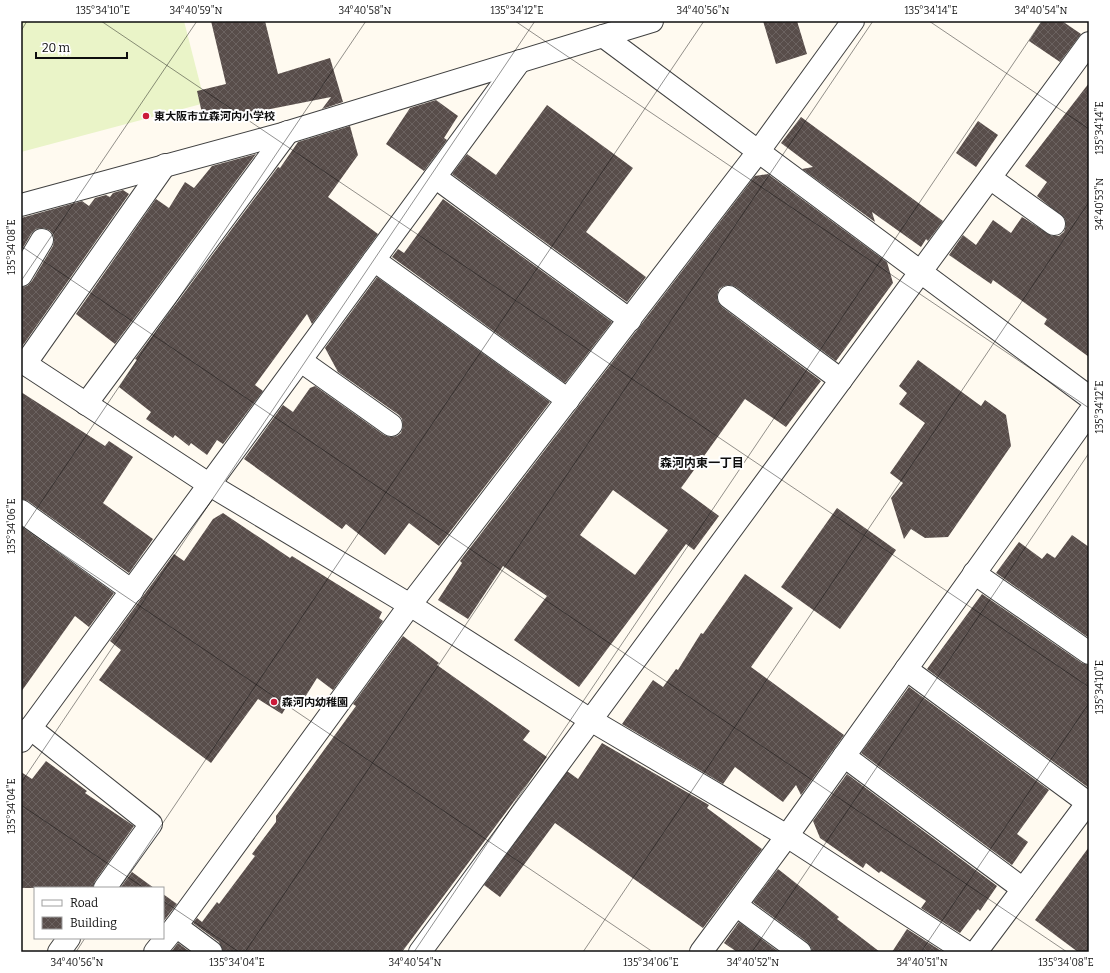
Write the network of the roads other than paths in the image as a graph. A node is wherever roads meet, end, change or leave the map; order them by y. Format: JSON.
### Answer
{"nodes":[{"id":1,"x":652,"y":21,"type":"edge"},
{"id":2,"x":853,"y":21,"type":"edge"},
{"id":3,"x":603,"y":36,"type":"junction"},
{"id":4,"x":1089,"y":43,"type":"edge"},
{"id":5,"x":520,"y":61,"type":"junction"},
{"id":6,"x":288,"y":132,"type":"junction"},
{"id":7,"x":758,"y":152,"type":"junction"},
{"id":8,"x":165,"y":165,"type":"junction"},
{"id":9,"x":435,"y":177,"type":"junction"},
{"id":10,"x":990,"y":178,"type":"junction"},
{"id":11,"x":21,"y":205,"type":"edge"},
{"id":12,"x":1054,"y":224,"type":"dead end"},
{"id":13,"x":42,"y":240,"type":"dead end"},
{"id":14,"x":374,"y":260,"type":"junction"},
{"id":15,"x":921,"y":273,"type":"junction"},
{"id":16,"x":21,"y":275,"type":"edge"},
{"id":17,"x":729,"y":297,"type":"dead end"},
{"id":18,"x":630,"y":320,"type":"junction"},
{"id":19,"x":301,"y":361,"type":"junction"},
{"id":20,"x":22,"y":362,"type":"edge"},
{"id":21,"x":841,"y":380,"type":"junction"},
{"id":22,"x":1089,"y":397,"type":"edge"},
{"id":23,"x":568,"y":400,"type":"junction"},
{"id":24,"x":86,"y":404,"type":"junction"},
{"id":25,"x":1089,"y":412,"type":"edge"},
{"id":26,"x":391,"y":425,"type":"dead end"},
{"id":27,"x":210,"y":485,"type":"junction"},
{"id":28,"x":21,"y":511,"type":"edge"},
{"id":29,"x":974,"y":573,"type":"junction"},
{"id":30,"x":132,"y":591,"type":"junction"},
{"id":31,"x":410,"y":605,"type":"junction"},
{"id":32,"x":1089,"y":653,"type":"edge"},
{"id":33,"x":906,"y":669,"type":"junction"},
{"id":34,"x":589,"y":719,"type":"junction"},
{"id":35,"x":26,"y":735,"type":"edge"},
{"id":36,"x":844,"y":756,"type":"junction"},
{"id":37,"x":1088,"y":802,"type":"edge"},
{"id":38,"x":787,"y":836,"type":"junction"},
{"id":39,"x":106,"y":887,"type":"edge"},
{"id":40,"x":1023,"y":889,"type":"junction"},
{"id":41,"x":736,"y":905,"type":"junction"},
{"id":42,"x":176,"y":926,"type":"junction"},
{"id":43,"x":68,"y":939,"type":"edge"},
{"id":44,"x":59,"y":952,"type":"edge"},
{"id":45,"x":155,"y":952,"type":"edge"},
{"id":46,"x":211,"y":952,"type":"edge"},
{"id":47,"x":420,"y":952,"type":"edge"},
{"id":48,"x":701,"y":952,"type":"edge"},
{"id":49,"x":800,"y":952,"type":"edge"},
{"id":50,"x":966,"y":952,"type":"edge"},
{"id":51,"x":976,"y":952,"type":"edge"}],
"edges":[{"from":1,"to":3,"type":"street"},
{"from":2,"to":7,"type":"street"},
{"from":3,"to":5,"type":"street"},
{"from":3,"to":7,"type":"street"},
{"from":4,"to":10,"type":"street"},
{"from":5,"to":6,"type":"street"},
{"from":5,"to":9,"type":"street"},
{"from":6,"to":8,"type":"street"},
{"from":6,"to":24,"type":"street"},
{"from":7,"to":15,"type":"street"},
{"from":7,"to":18,"type":"street"},
{"from":8,"to":11,"type":"street"},
{"from":8,"to":20,"type":"street"},
{"from":9,"to":14,"type":"street"},
{"from":9,"to":18,"type":"street"},
{"from":10,"to":12,"type":"street"},
{"from":10,"to":15,"type":"street"},
{"from":13,"to":16,"type":"street"},
{"from":14,"to":19,"type":"street"},
{"from":14,"to":23,"type":"street"},
{"from":15,"to":21,"type":"street"},
{"from":15,"to":22,"type":"street"},
{"from":17,"to":21,"type":"street"},
{"from":18,"to":23,"type":"street"},
{"from":19,"to":26,"type":"street"},
{"from":19,"to":27,"type":"street"},
{"from":20,"to":24,"type":"street"},
{"from":21,"to":34,"type":"street"},
{"from":23,"to":31,"type":"street"},
{"from":24,"to":27,"type":"street"},
{"from":25,"to":29,"type":"street"},
{"from":27,"to":30,"type":"street"},
{"from":27,"to":31,"type":"street"},
{"from":28,"to":30,"type":"street"},
{"from":29,"to":32,"type":"street"},
{"from":29,"to":33,"type":"street"},
{"from":30,"to":35,"type":"street"},
{"from":31,"to":34,"type":"street"},
{"from":31,"to":42,"type":"street"},
{"from":33,"to":36,"type":"street"},
{"from":33,"to":37,"type":"street"},
{"from":34,"to":38,"type":"street"},
{"from":34,"to":47,"type":"street"},
{"from":35,"to":39,"type":"street"},
{"from":36,"to":38,"type":"street"},
{"from":36,"to":40,"type":"street"},
{"from":37,"to":40,"type":"street"},
{"from":38,"to":41,"type":"street"},
{"from":38,"to":50,"type":"street"},
{"from":40,"to":51,"type":"street"},
{"from":41,"to":48,"type":"street"},
{"from":41,"to":49,"type":"street"},
{"from":42,"to":45,"type":"street"},
{"from":42,"to":46,"type":"street"},
{"from":43,"to":44,"type":"street"}]}
